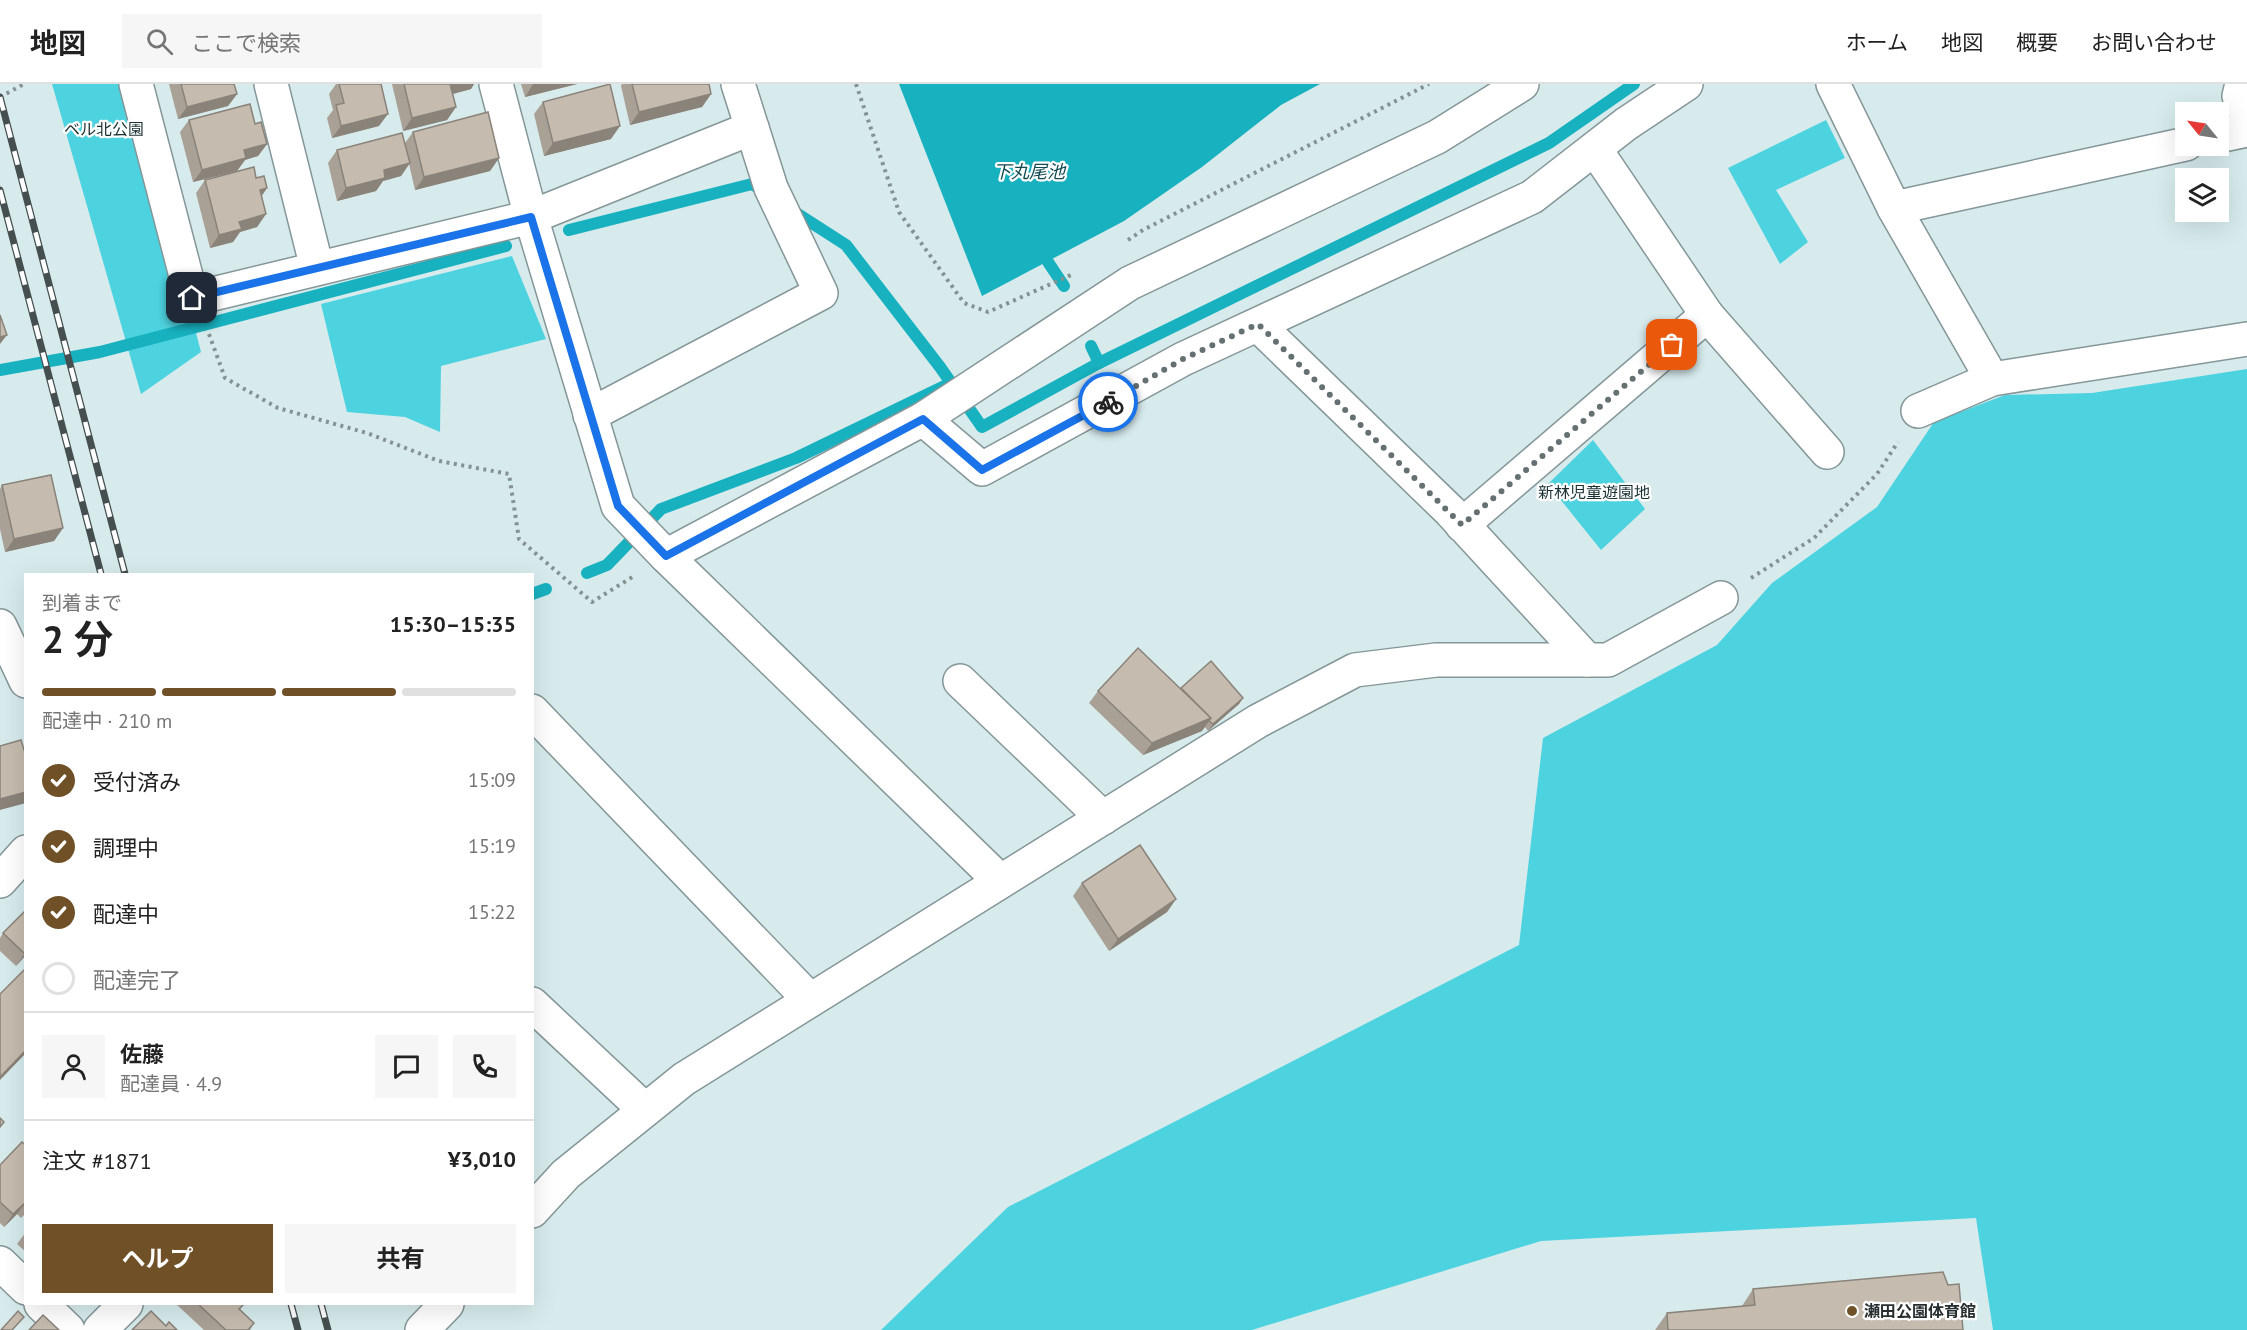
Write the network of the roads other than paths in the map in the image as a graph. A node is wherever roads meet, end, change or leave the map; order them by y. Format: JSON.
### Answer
{"nodes":[{"id":1,"x":136,"y":84,"type":"edge"},
{"id":2,"x":271,"y":84,"type":"edge"},
{"id":3,"x":496,"y":84,"type":"edge"},
{"id":4,"x":738,"y":84,"type":"edge"},
{"id":5,"x":1522,"y":84,"type":"edge"},
{"id":6,"x":1686,"y":84,"type":"edge"},
{"id":7,"x":1833,"y":84,"type":"edge"},
{"id":8,"x":2242,"y":84,"type":"edge"},
{"id":9,"x":2247,"y":116,"type":"edge"},
{"id":10,"x":752,"y":128,"type":"junction"},
{"id":11,"x":2247,"y":130,"type":"edge"},
{"id":12,"x":2229,"y":134,"type":"edge"},
{"id":13,"x":2175,"y":146,"type":"edge"},
{"id":14,"x":1594,"y":149,"type":"junction"},
{"id":15,"x":1894,"y":207,"type":"junction"},
{"id":16,"x":531,"y":217,"type":"junction"},
{"id":17,"x":317,"y":268,"type":"junction"},
{"id":18,"x":1707,"y":315,"type":"junction"},
{"id":19,"x":1258,"y":324,"type":"junction"},
{"id":20,"x":2247,"y":339,"type":"edge"},
{"id":21,"x":1992,"y":379,"type":"junction"},
{"id":22,"x":1918,"y":411,"type":"road end"},
{"id":23,"x":935,"y":412,"type":"junction"},
{"id":24,"x":590,"y":415,"type":"junction"},
{"id":25,"x":1827,"y":452,"type":"dead end"},
{"id":26,"x":1462,"y":525,"type":"junction"},
{"id":27,"x":662,"y":552,"type":"junction"},
{"id":28,"x":1720,"y":598,"type":"road end"},
{"id":29,"x":0,"y":626,"type":"edge"},
{"id":30,"x":1587,"y":660,"type":"junction"},
{"id":31,"x":24,"y":677,"type":"edge"},
{"id":32,"x":960,"y":681,"type":"dead end"},
{"id":33,"x":534,"y":713,"type":"edge"},
{"id":34,"x":1103,"y":818,"type":"junction"},
{"id":35,"x":24,"y":854,"type":"edge"},
{"id":36,"x":0,"y":881,"type":"edge"},
{"id":37,"x":1000,"y":881,"type":"junction"},
{"id":38,"x":810,"y":1000,"type":"junction"},
{"id":39,"x":534,"y":1006,"type":"edge"},
{"id":40,"x":645,"y":1110,"type":"junction"},
{"id":41,"x":534,"y":1209,"type":"edge"},
{"id":42,"x":0,"y":1263,"type":"edge"},
{"id":43,"x":24,"y":1286,"type":"edge"},
{"id":44,"x":42,"y":1305,"type":"edge"},
{"id":45,"x":125,"y":1305,"type":"edge"},
{"id":46,"x":446,"y":1305,"type":"edge"},
{"id":47,"x":68,"y":1330,"type":"edge"},
{"id":48,"x":100,"y":1330,"type":"edge"},
{"id":49,"x":422,"y":1330,"type":"edge"}],
"edges":[{"from":1,"to":17,"type":"street"},
{"from":2,"to":17,"type":"street"},
{"from":3,"to":16,"type":"street"},
{"from":4,"to":10,"type":"street"},
{"from":5,"to":23,"type":"street"},
{"from":6,"to":14,"type":"street"},
{"from":7,"to":15,"type":"street"},
{"from":8,"to":9,"type":"street"},
{"from":10,"to":16,"type":"street"},
{"from":10,"to":24,"type":"street"},
{"from":11,"to":12,"type":"street"},
{"from":13,"to":15,"type":"street"},
{"from":14,"to":18,"type":"street"},
{"from":14,"to":19,"type":"street"},
{"from":15,"to":21,"type":"street"},
{"from":16,"to":17,"type":"street"},
{"from":16,"to":24,"type":"street"},
{"from":18,"to":25,"type":"street"},
{"from":18,"to":26,"type":"street"},
{"from":19,"to":23,"type":"street"},
{"from":19,"to":26,"type":"street"},
{"from":20,"to":21,"type":"street"},
{"from":21,"to":22,"type":"street"},
{"from":23,"to":27,"type":"street"},
{"from":24,"to":27,"type":"street"},
{"from":26,"to":30,"type":"street"},
{"from":27,"to":37,"type":"street"},
{"from":28,"to":30,"type":"street"},
{"from":29,"to":31,"type":"street"},
{"from":30,"to":34,"type":"street"},
{"from":32,"to":34,"type":"street"},
{"from":33,"to":38,"type":"street"},
{"from":34,"to":37,"type":"street"},
{"from":35,"to":36,"type":"street"},
{"from":37,"to":38,"type":"street"},
{"from":38,"to":40,"type":"street"},
{"from":39,"to":40,"type":"street"},
{"from":40,"to":41,"type":"street"},
{"from":42,"to":43,"type":"street"},
{"from":44,"to":47,"type":"street"},
{"from":45,"to":48,"type":"street"},
{"from":46,"to":49,"type":"street"}]}
